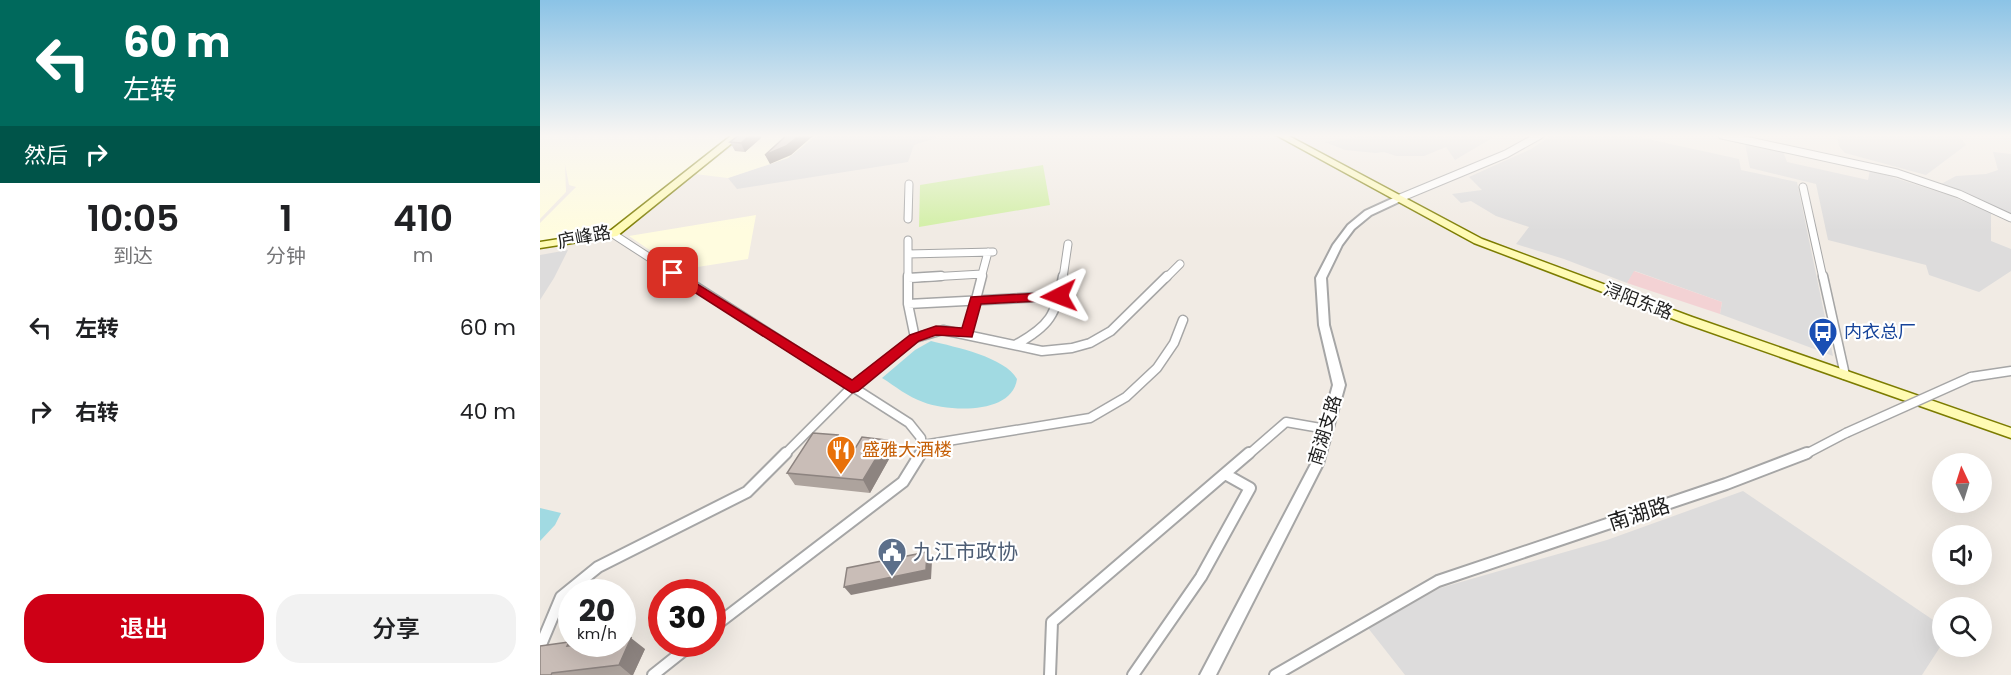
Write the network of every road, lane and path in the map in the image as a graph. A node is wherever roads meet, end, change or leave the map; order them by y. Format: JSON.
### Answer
{"nodes":[{"id":1,"x":699,"y":166,"type":"edge"},
{"id":2,"x":1340,"y":166,"type":"edge"},
{"id":3,"x":1477,"y":166,"type":"edge"},
{"id":4,"x":1867,"y":166,"type":"edge"},
{"id":5,"x":909,"y":184,"type":"dead end"},
{"id":6,"x":1803,"y":188,"type":"dead end"},
{"id":7,"x":1400,"y":198,"type":"junction"},
{"id":8,"x":2011,"y":218,"type":"edge"},
{"id":9,"x":908,"y":219,"type":"dead end"},
{"id":10,"x":614,"y":234,"type":"junction"},
{"id":11,"x":908,"y":240,"type":"dead end"},
{"id":12,"x":1068,"y":244,"type":"dead end"},
{"id":13,"x":540,"y":245,"type":"edge"},
{"id":14,"x":908,"y":254,"type":"junction"},
{"id":15,"x":1180,"y":264,"type":"dead end"},
{"id":16,"x":982,"y":274,"type":"junction"},
{"id":17,"x":908,"y":278,"type":"junction"},
{"id":18,"x":1059,"y":296,"type":"junction"},
{"id":19,"x":976,"y":300,"type":"junction"},
{"id":20,"x":908,"y":304,"type":"junction"},
{"id":21,"x":1182,"y":320,"type":"dead end"},
{"id":22,"x":967,"y":334,"type":"junction"},
{"id":23,"x":915,"y":338,"type":"junction"},
{"id":24,"x":1015,"y":345,"type":"junction"},
{"id":25,"x":2011,"y":370,"type":"edge"},
{"id":26,"x":1845,"y":375,"type":"junction"},
{"id":27,"x":852,"y":387,"type":"junction"},
{"id":28,"x":1326,"y":429,"type":"junction"},
{"id":29,"x":2011,"y":433,"type":"edge"},
{"id":30,"x":923,"y":445,"type":"junction"},
{"id":31,"x":1225,"y":474,"type":"junction"},
{"id":32,"x":726,"y":617,"type":"edge"},
{"id":33,"x":540,"y":647,"type":"edge"},
{"id":34,"x":675,"y":657,"type":"edge"},
{"id":35,"x":652,"y":675,"type":"edge"},
{"id":36,"x":1050,"y":675,"type":"edge"},
{"id":37,"x":1133,"y":675,"type":"edge"},
{"id":38,"x":1208,"y":675,"type":"edge"},
{"id":39,"x":1275,"y":675,"type":"edge"}],
"edges":[{"from":1,"to":10,"type":"main road","name":"庐峰路"},
{"from":2,"to":7,"type":"main road","name":"浔阳东路"},
{"from":3,"to":7,"type":"street"},
{"from":4,"to":8,"type":"street"},
{"from":5,"to":9,"type":"street"},
{"from":6,"to":26,"type":"street"},
{"from":7,"to":26,"type":"main road","name":"浔阳东路"},
{"from":7,"to":28,"type":"street","name":"南湖支路"},
{"from":10,"to":13,"type":"main road","name":"庐峰路"},
{"from":10,"to":27,"type":"street"},
{"from":11,"to":14,"type":"street"},
{"from":12,"to":18,"type":"street"},
{"from":14,"to":16,"type":"street"},
{"from":14,"to":17,"type":"street"},
{"from":15,"to":24,"type":"street"},
{"from":16,"to":17,"type":"street"},
{"from":16,"to":19,"type":"street"},
{"from":17,"to":20,"type":"street"},
{"from":18,"to":19,"type":"street"},
{"from":18,"to":24,"type":"street"},
{"from":19,"to":20,"type":"street"},
{"from":19,"to":22,"type":"street"},
{"from":20,"to":23,"type":"street"},
{"from":21,"to":30,"type":"street"},
{"from":22,"to":23,"type":"street"},
{"from":22,"to":24,"type":"street"},
{"from":23,"to":27,"type":"street"},
{"from":25,"to":39,"type":"street","name":"南湖路","bridge":true},
{"from":26,"to":29,"type":"main road","name":"浔阳东路"},
{"from":27,"to":30,"type":"street"},
{"from":27,"to":33,"type":"street"},
{"from":28,"to":31,"type":"street"},
{"from":28,"to":38,"type":"street","name":"南湖支路"},
{"from":30,"to":32,"type":"street"},
{"from":31,"to":36,"type":"street"},
{"from":31,"to":37,"type":"street"},
{"from":34,"to":35,"type":"street"}]}
